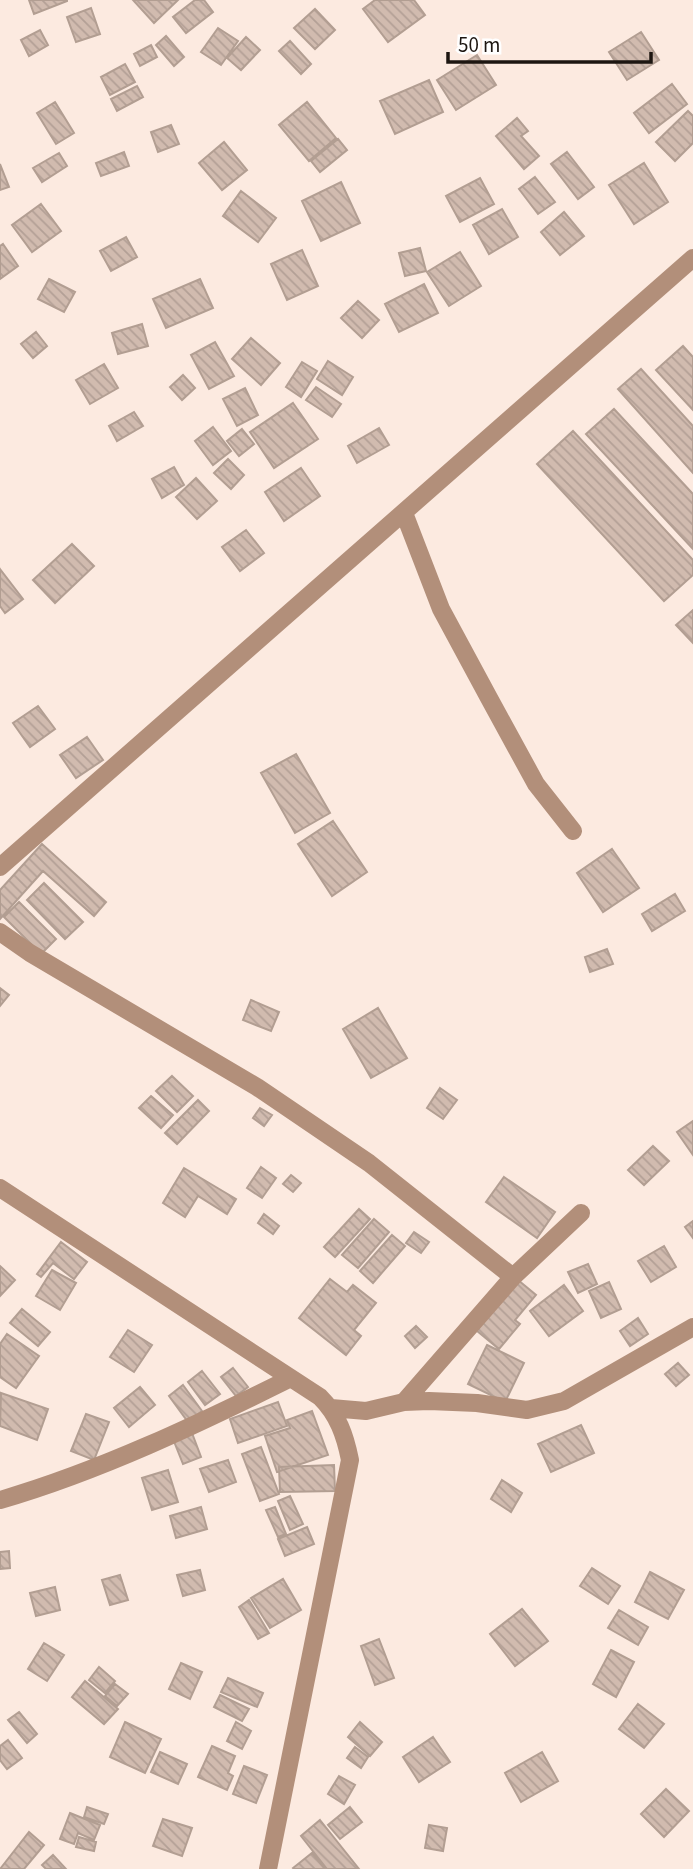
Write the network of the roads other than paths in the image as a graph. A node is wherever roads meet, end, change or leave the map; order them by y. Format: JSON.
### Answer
{"nodes":[{"id":1,"x":693,"y":258,"type":"edge"},
{"id":2,"x":404,"y":513,"type":"junction"},
{"id":3,"x":573,"y":831,"type":"dead end"},
{"id":4,"x":0,"y":867,"type":"edge"},
{"id":5,"x":0,"y":932,"type":"edge"},
{"id":6,"x":0,"y":1188,"type":"edge"},
{"id":7,"x":581,"y":1213,"type":"dead end"},
{"id":8,"x":513,"y":1277,"type":"junction"},
{"id":9,"x":693,"y":1327,"type":"edge"},
{"id":10,"x":291,"y":1378,"type":"junction"},
{"id":11,"x":404,"y":1402,"type":"junction"},
{"id":12,"x":331,"y":1408,"type":"junction"},
{"id":13,"x":0,"y":1500,"type":"edge"},
{"id":14,"x":268,"y":1869,"type":"edge"}],
"edges":[{"from":1,"to":2,"type":"street"},
{"from":2,"to":3,"type":"street"},
{"from":2,"to":4,"type":"street"},
{"from":5,"to":8,"type":"street"},
{"from":6,"to":10,"type":"street"},
{"from":7,"to":8,"type":"street"},
{"from":8,"to":11,"type":"street"},
{"from":9,"to":11,"type":"street"},
{"from":10,"to":12,"type":"street"},
{"from":10,"to":13,"type":"street"},
{"from":11,"to":12,"type":"street"},
{"from":12,"to":14,"type":"street"}]}
